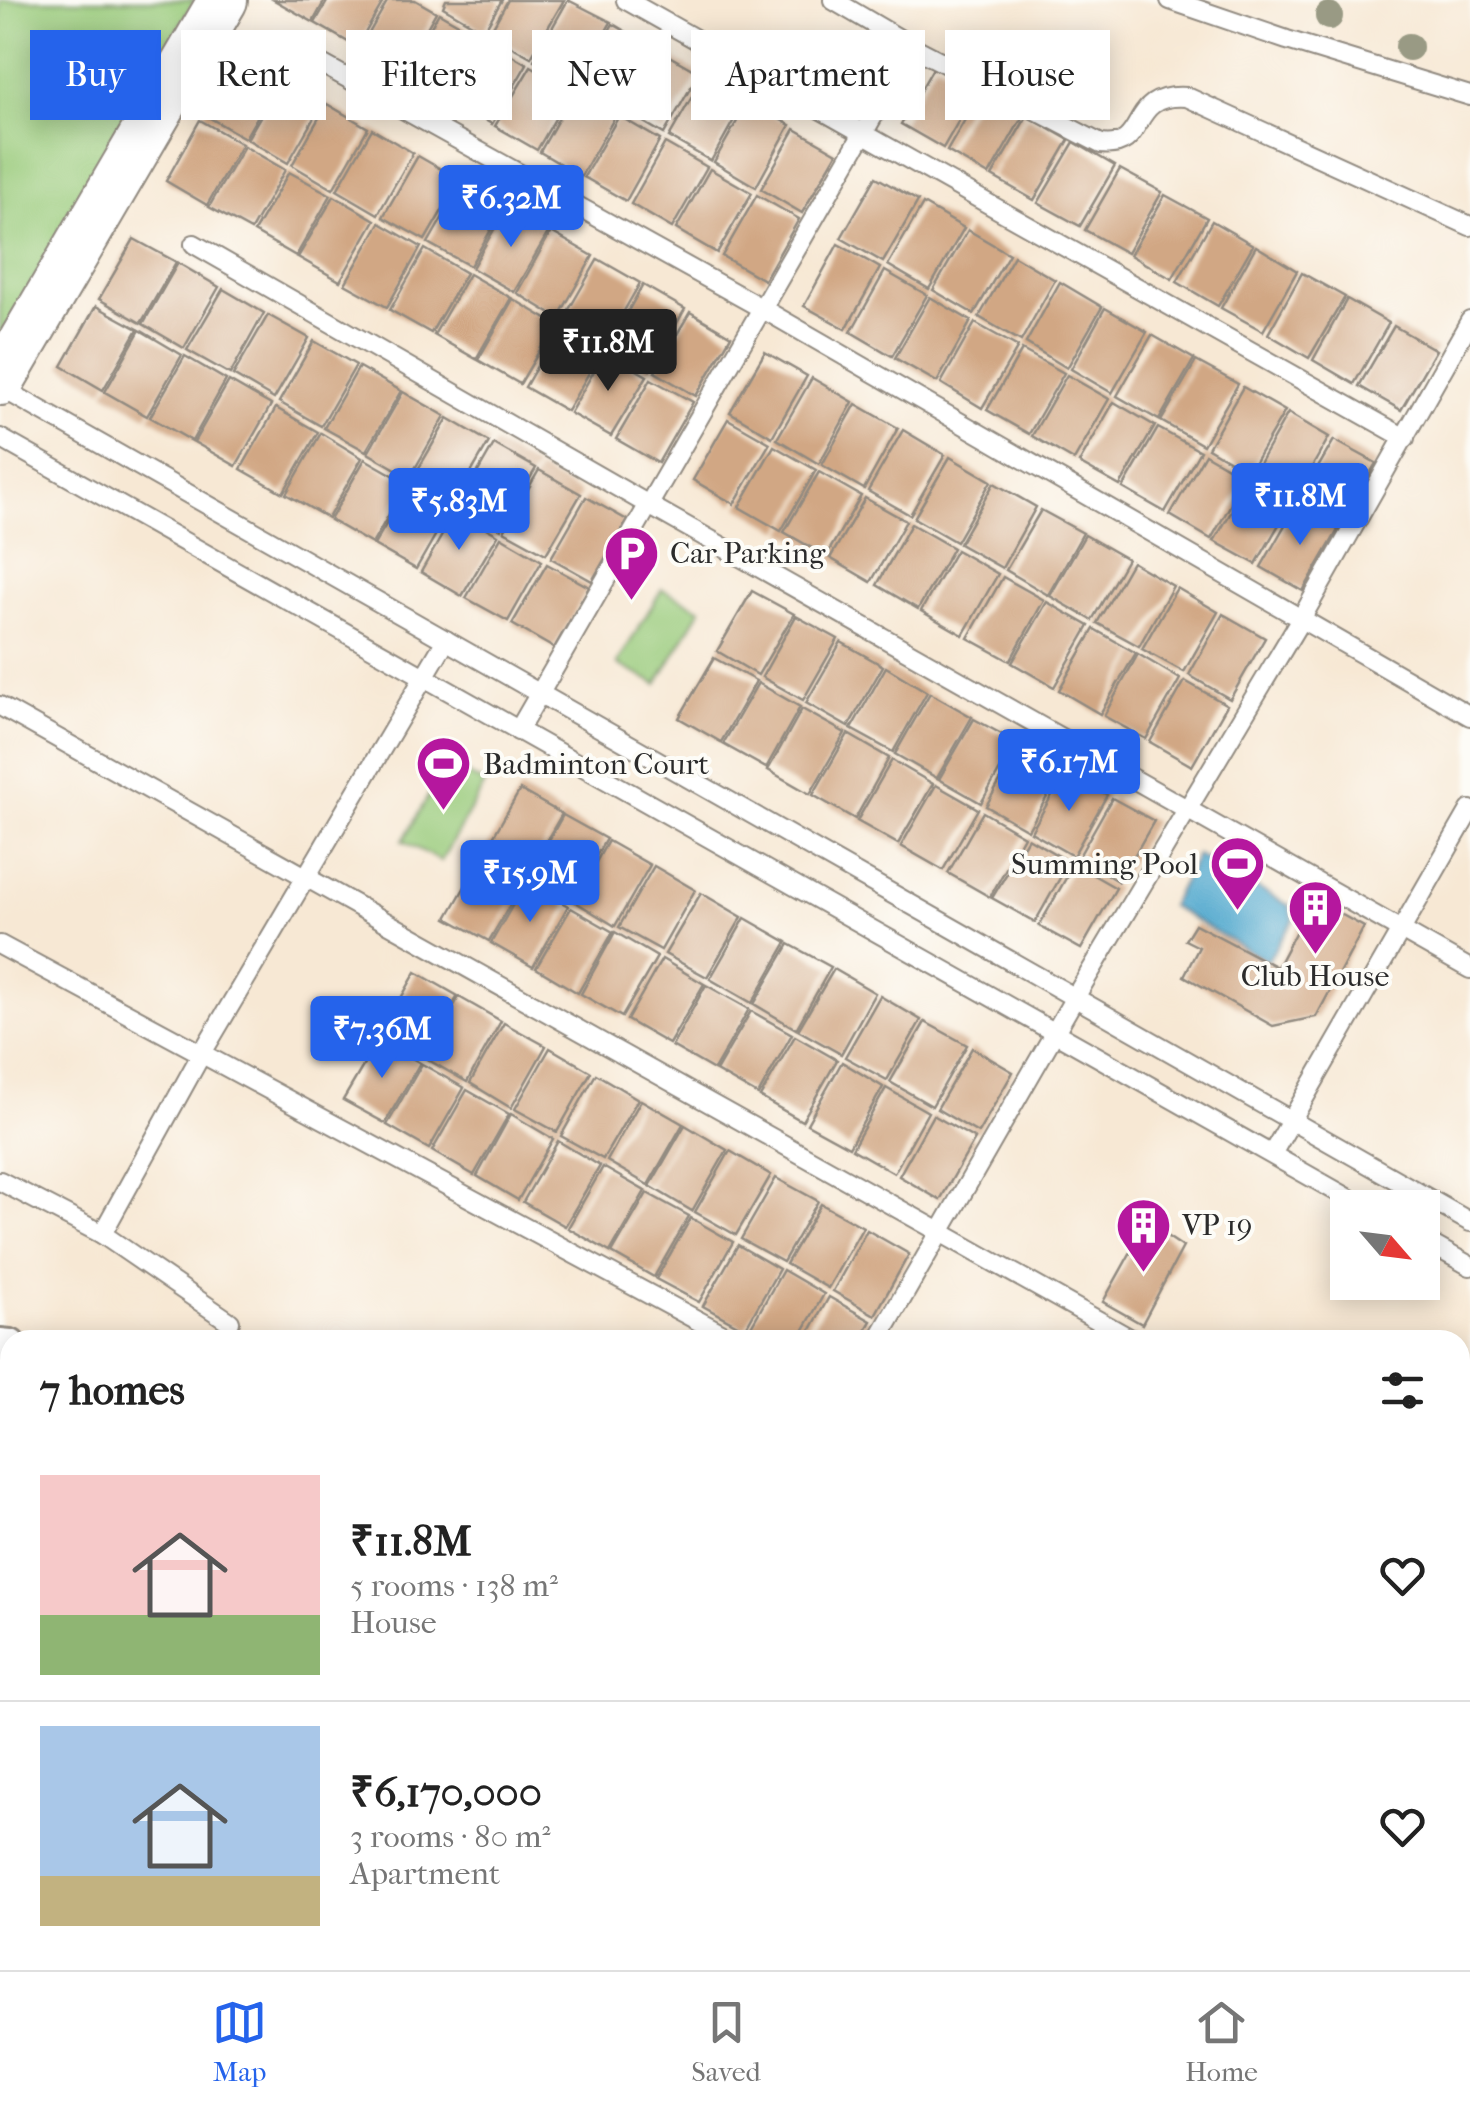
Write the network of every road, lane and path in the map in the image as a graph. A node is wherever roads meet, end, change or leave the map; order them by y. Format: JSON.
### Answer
{"nodes":[{"id":1,"x":223,"y":0,"type":"edge"},
{"id":2,"x":626,"y":0,"type":"edge"},
{"id":3,"x":832,"y":0,"type":"edge"},
{"id":4,"x":1170,"y":0,"type":"edge"},
{"id":5,"x":883,"y":30,"type":"edge"},
{"id":6,"x":925,"y":54,"type":"edge"},
{"id":7,"x":326,"y":66,"type":"edge"},
{"id":8,"x":1470,"y":96,"type":"edge"},
{"id":9,"x":869,"y":120,"type":"edge"},
{"id":10,"x":862,"y":132,"type":"junction"},
{"id":11,"x":1470,"y":226,"type":"edge"},
{"id":12,"x":194,"y":244,"type":"dead end"},
{"id":13,"x":763,"y":309,"type":"junction"},
{"id":14,"x":1470,"y":322,"type":"edge"},
{"id":15,"x":0,"y":384,"type":"edge"},
{"id":16,"x":0,"y":438,"type":"edge"},
{"id":17,"x":1405,"y":438,"type":"junction"},
{"id":18,"x":647,"y":504,"type":"junction"},
{"id":19,"x":1300,"y":619,"type":"junction"},
{"id":20,"x":446,"y":640,"type":"junction"},
{"id":21,"x":422,"y":677,"type":"junction"},
{"id":22,"x":539,"y":693,"type":"junction"},
{"id":23,"x":0,"y":706,"type":"edge"},
{"id":24,"x":1470,"y":716,"type":"edge"},
{"id":25,"x":518,"y":731,"type":"junction"},
{"id":26,"x":1186,"y":808,"type":"junction"},
{"id":27,"x":1470,"y":810,"type":"edge"},
{"id":28,"x":305,"y":878,"type":"junction"},
{"id":29,"x":1400,"y":930,"type":"junction"},
{"id":30,"x":0,"y":944,"type":"edge"},
{"id":31,"x":1470,"y":969,"type":"edge"},
{"id":32,"x":1074,"y":999,"type":"junction"},
{"id":33,"x":1055,"y":1033,"type":"junction"},
{"id":34,"x":202,"y":1054,"type":"junction"},
{"id":35,"x":1290,"y":1119,"type":"junction"},
{"id":36,"x":1272,"y":1154,"type":"junction"},
{"id":37,"x":0,"y":1181,"type":"edge"},
{"id":38,"x":1335,"y":1190,"type":"edge"},
{"id":39,"x":1470,"y":1222,"type":"edge"},
{"id":40,"x":940,"y":1231,"type":"junction"},
{"id":41,"x":102,"y":1234,"type":"junction"},
{"id":42,"x":1440,"y":1249,"type":"edge"},
{"id":43,"x":1470,"y":1266,"type":"edge"},
{"id":44,"x":230,"y":1322,"type":"dead end"},
{"id":45,"x":715,"y":1330,"type":"edge"},
{"id":46,"x":884,"y":1330,"type":"edge"},
{"id":47,"x":1115,"y":1330,"type":"edge"}],
"edges":[{"from":1,"to":15,"type":"main road"},
{"from":2,"to":10,"type":"lane"},
{"from":3,"to":5,"type":"lane"},
{"from":4,"to":8,"type":"lane"},
{"from":6,"to":11,"type":"lane"},
{"from":7,"to":13,"type":"lane"},
{"from":9,"to":10,"type":"lane"},
{"from":10,"to":13,"type":"lane"},
{"from":10,"to":17,"type":"lane"},
{"from":12,"to":18,"type":"lane"},
{"from":13,"to":18,"type":"lane"},
{"from":13,"to":19,"type":"lane"},
{"from":14,"to":17,"type":"lane"},
{"from":15,"to":20,"type":"lane"},
{"from":16,"to":21,"type":"lane"},
{"from":17,"to":19,"type":"lane"},
{"from":18,"to":22,"type":"lane"},
{"from":18,"to":26,"type":"lane"},
{"from":19,"to":24,"type":"lane"},
{"from":19,"to":26,"type":"lane"},
{"from":20,"to":21,"type":"lane"},
{"from":20,"to":22,"type":"lane"},
{"from":21,"to":25,"type":"lane"},
{"from":21,"to":28,"type":"lane"},
{"from":22,"to":25,"type":"lane"},
{"from":22,"to":32,"type":"lane"},
{"from":23,"to":28,"type":"lane"},
{"from":25,"to":33,"type":"lane"},
{"from":26,"to":29,"type":"lane"},
{"from":26,"to":32,"type":"lane"},
{"from":27,"to":29,"type":"lane"},
{"from":28,"to":34,"type":"lane"},
{"from":28,"to":40,"type":"lane"},
{"from":29,"to":31,"type":"lane"},
{"from":29,"to":35,"type":"lane"},
{"from":30,"to":34,"type":"lane"},
{"from":32,"to":33,"type":"lane"},
{"from":32,"to":35,"type":"lane"},
{"from":33,"to":36,"type":"lane"},
{"from":33,"to":40,"type":"lane"},
{"from":34,"to":41,"type":"lane"},
{"from":34,"to":45,"type":"lane"},
{"from":35,"to":36,"type":"lane"},
{"from":35,"to":39,"type":"lane"},
{"from":36,"to":38,"type":"lane"},
{"from":37,"to":41,"type":"lane"},
{"from":40,"to":46,"type":"lane"},
{"from":40,"to":47,"type":"lane"},
{"from":41,"to":44,"type":"lane"},
{"from":42,"to":43,"type":"lane"}]}
